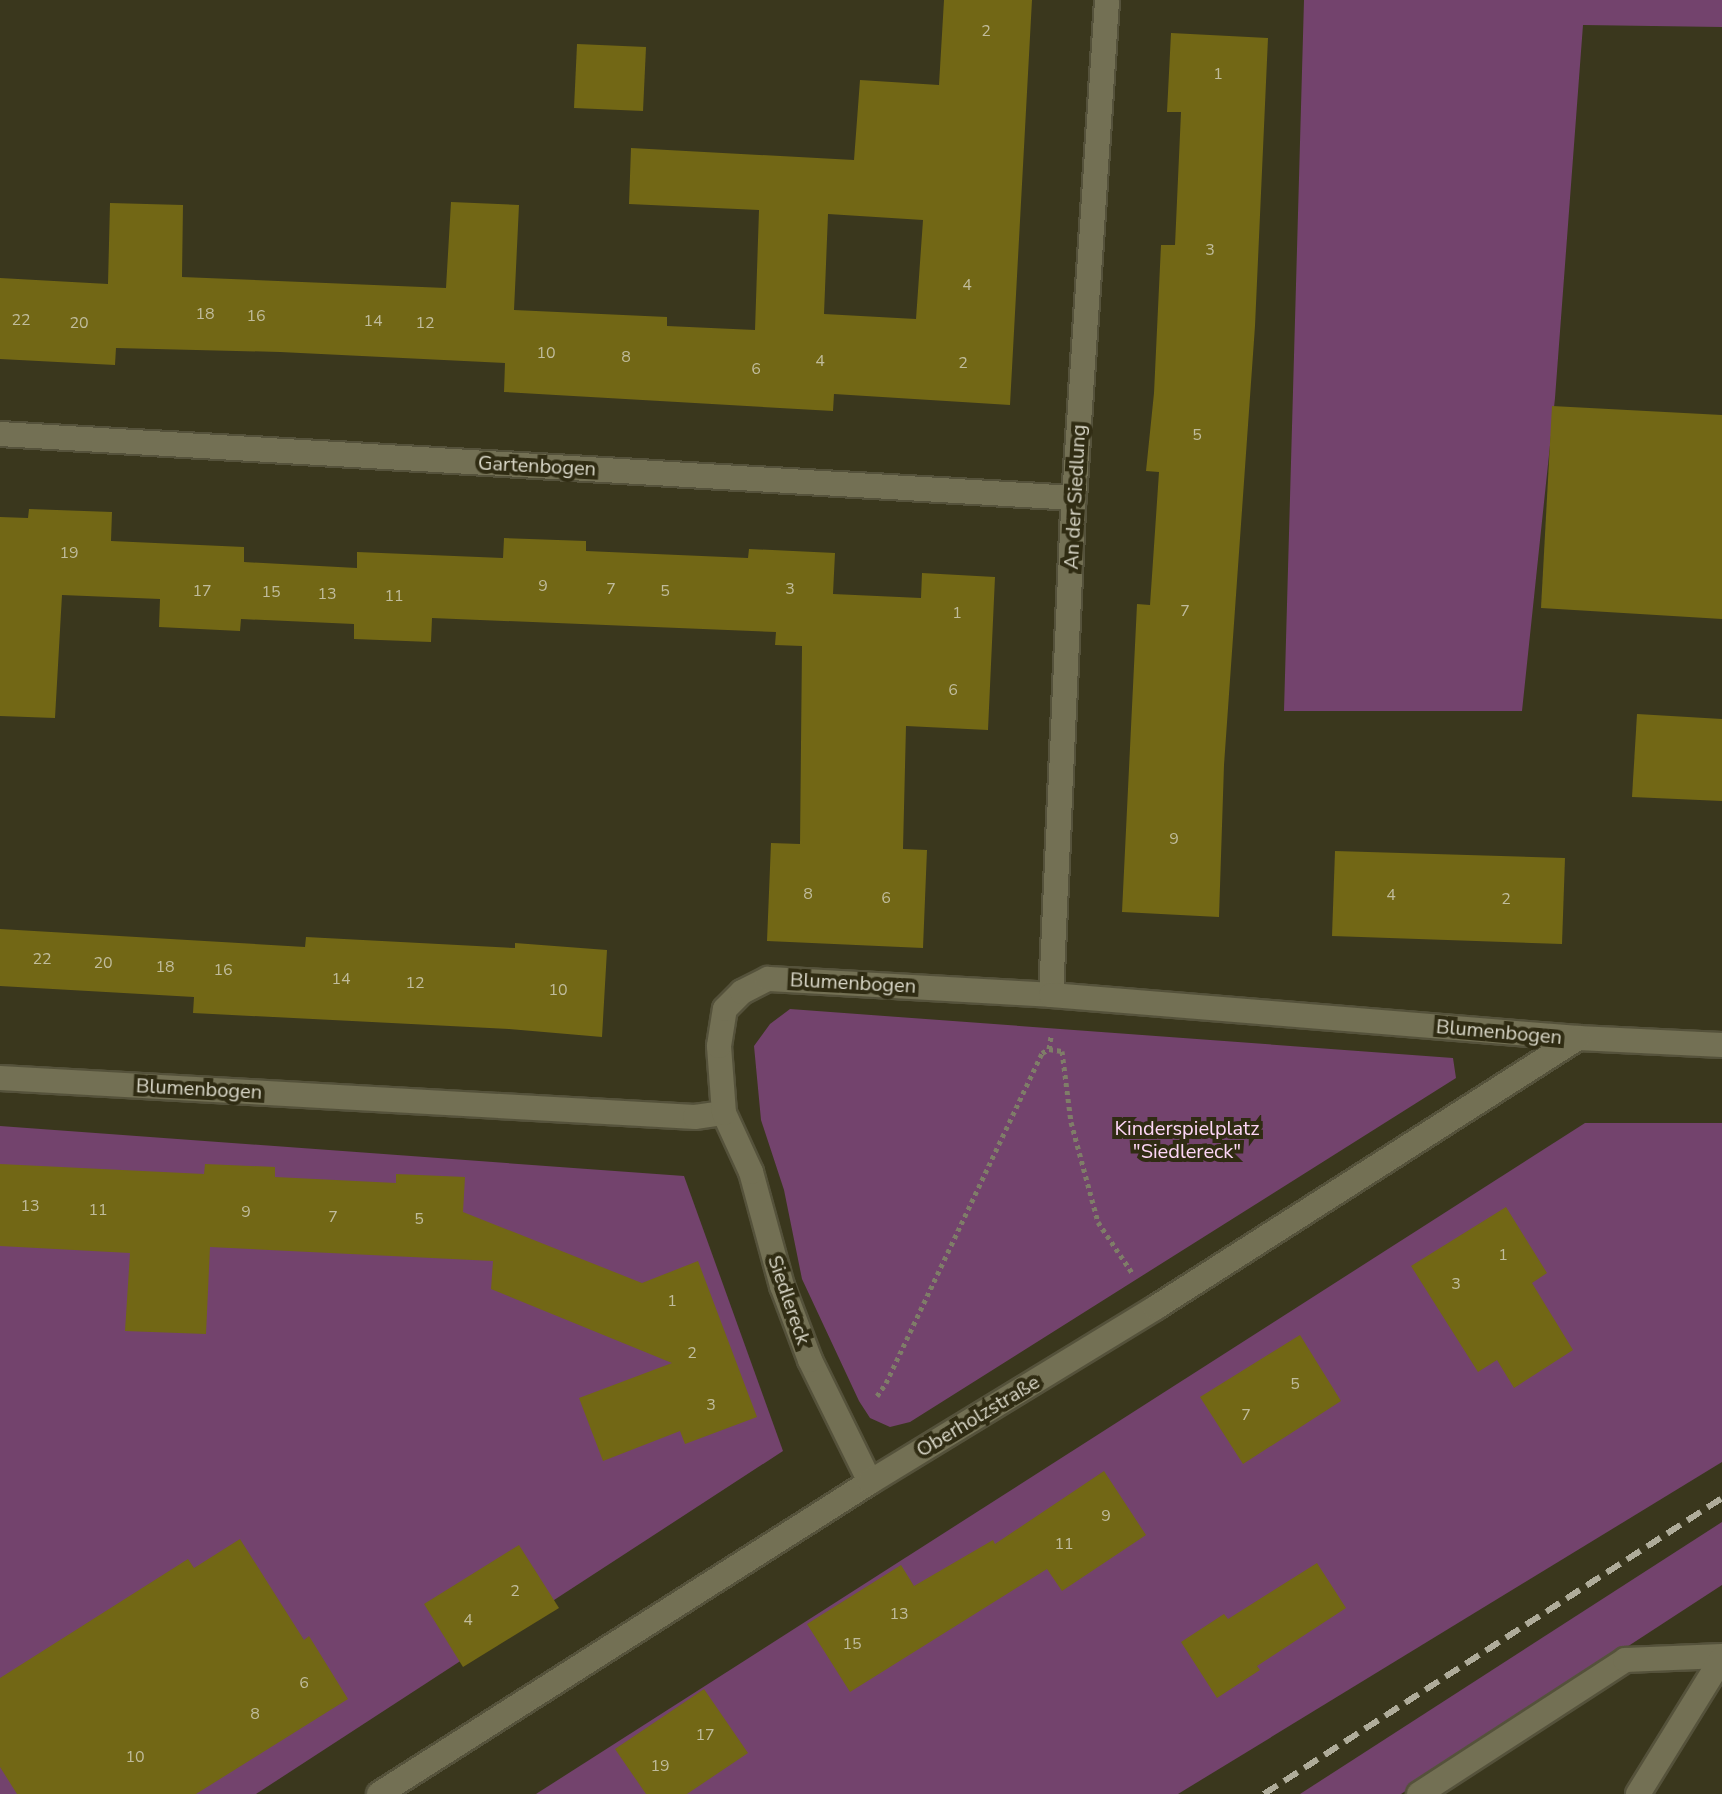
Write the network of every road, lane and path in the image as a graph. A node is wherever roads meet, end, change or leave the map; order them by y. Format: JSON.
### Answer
{"nodes":[{"id":1,"x":1107,"y":0,"type":"edge"},
{"id":2,"x":0,"y":434,"type":"edge"},
{"id":3,"x":1074,"y":498,"type":"junction"},
{"id":4,"x":1051,"y":995,"type":"junction"},
{"id":5,"x":1578,"y":1038,"type":"junction"},
{"id":6,"x":1722,"y":1045,"type":"edge"},
{"id":7,"x":1049,"y":1049,"type":"junction"},
{"id":8,"x":0,"y":1078,"type":"edge"},
{"id":9,"x":724,"y":1113,"type":"junction"},
{"id":10,"x":1155,"y":1308,"type":"junction"},
{"id":11,"x":845,"y":1437,"type":"junction"},
{"id":12,"x":870,"y":1482,"type":"junction"},
{"id":13,"x":1722,"y":1657,"type":"edge"},
{"id":14,"x":379,"y":1794,"type":"edge"},
{"id":15,"x":1419,"y":1794,"type":"edge"},
{"id":16,"x":1638,"y":1794,"type":"edge"}],
"edges":[{"from":1,"to":3,"type":"street","name":"An der Siedlung"},
{"from":2,"to":3,"type":"street","name":"Gartenbogen"},
{"from":3,"to":4,"type":"street","name":"An der Siedlung"},
{"from":4,"to":5,"type":"street","name":"Blumenbogen"},
{"from":4,"to":7,"type":"path"},
{"from":4,"to":9,"type":"street","name":"Blumenbogen"},
{"from":5,"to":6,"type":"street","name":"Blumenbogen"},
{"from":5,"to":10,"type":"street","name":"Oberholzstraße"},
{"from":7,"to":10,"type":"path"},
{"from":7,"to":11,"type":"path"},
{"from":8,"to":9,"type":"street","name":"Blumenbogen"},
{"from":9,"to":11,"type":"street","name":"Siedlereck"},
{"from":10,"to":12,"type":"street","name":"Oberholzstraße"},
{"from":11,"to":12,"type":"street","name":"Siedlereck"},
{"from":12,"to":14,"type":"street","name":"Oberholzstraße"},
{"from":13,"to":15,"type":"street"},
{"from":13,"to":16,"type":"street"}]}
